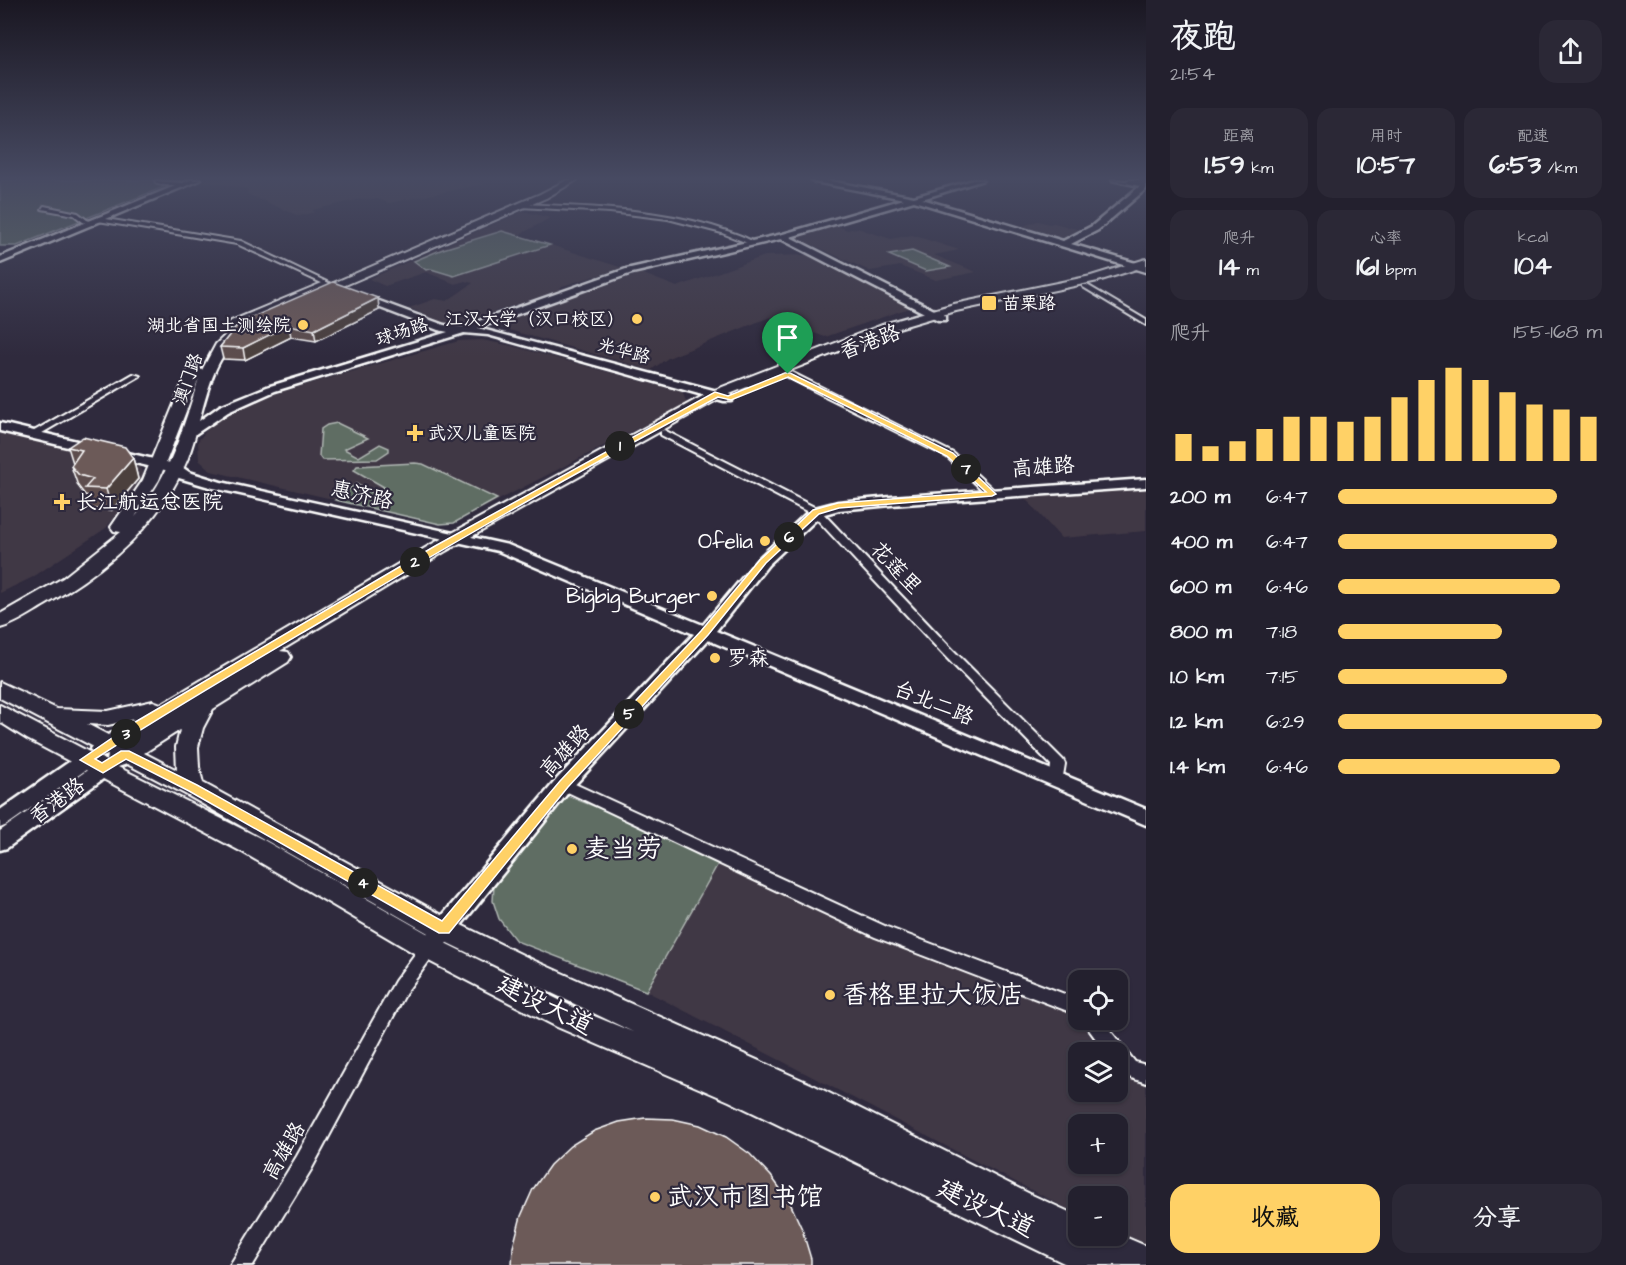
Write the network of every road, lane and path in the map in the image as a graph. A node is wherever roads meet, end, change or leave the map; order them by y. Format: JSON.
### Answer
{"nodes":[{"id":1,"x":52,"y":239,"type":"edge"},
{"id":2,"x":219,"y":239,"type":"edge"},
{"id":3,"x":436,"y":239,"type":"edge"},
{"id":4,"x":443,"y":239,"type":"edge"},
{"id":5,"x":741,"y":239,"type":"edge"},
{"id":6,"x":772,"y":239,"type":"edge"},
{"id":7,"x":787,"y":239,"type":"edge"},
{"id":8,"x":1047,"y":239,"type":"edge"},
{"id":9,"x":1074,"y":239,"type":"edge"},
{"id":10,"x":752,"y":243,"type":"junction"},
{"id":11,"x":1064,"y":244,"type":"junction"},
{"id":12,"x":0,"y":260,"type":"edge"},
{"id":13,"x":1144,"y":267,"type":"edge"},
{"id":14,"x":332,"y":285,"type":"junction"},
{"id":15,"x":1086,"y":286,"type":"junction"},
{"id":16,"x":938,"y":316,"type":"junction"},
{"id":17,"x":1146,"y":323,"type":"edge"},
{"id":18,"x":464,"y":330,"type":"junction"},
{"id":19,"x":788,"y":374,"type":"junction"},
{"id":20,"x":136,"y":376,"type":"dead end"},
{"id":21,"x":723,"y":396,"type":"junction"},
{"id":22,"x":0,"y":427,"type":"edge"},
{"id":23,"x":664,"y":433,"type":"junction"},
{"id":24,"x":34,"y":434,"type":"junction"},
{"id":25,"x":187,"y":434,"type":"junction"},
{"id":26,"x":158,"y":465,"type":"junction"},
{"id":27,"x":174,"y":468,"type":"junction"},
{"id":28,"x":1146,"y":483,"type":"edge"},
{"id":29,"x":992,"y":494,"type":"junction"},
{"id":30,"x":816,"y":512,"type":"junction"},
{"id":31,"x":459,"y":537,"type":"junction"},
{"id":32,"x":478,"y":541,"type":"junction"},
{"id":33,"x":0,"y":609,"type":"edge"},
{"id":34,"x":0,"y":622,"type":"edge"},
{"id":35,"x":705,"y":633,"type":"junction"},
{"id":36,"x":0,"y":689,"type":"edge"},
{"id":37,"x":201,"y":698,"type":"junction"},
{"id":38,"x":0,"y":712,"type":"edge"},
{"id":39,"x":51,"y":716,"type":"junction"},
{"id":40,"x":106,"y":757,"type":"junction"},
{"id":41,"x":1057,"y":777,"type":"junction"},
{"id":42,"x":564,"y":784,"type":"junction"},
{"id":43,"x":193,"y":788,"type":"junction"},
{"id":44,"x":1146,"y":817,"type":"edge"},
{"id":45,"x":0,"y":820,"type":"edge"},
{"id":46,"x":0,"y":842,"type":"edge"},
{"id":47,"x":437,"y":938,"type":"junction"},
{"id":48,"x":1068,"y":1003,"type":"edge"},
{"id":49,"x":1099,"y":1030,"type":"edge"},
{"id":50,"x":1146,"y":1074,"type":"edge"},
{"id":51,"x":1068,"y":1229,"type":"edge"},
{"id":52,"x":1106,"y":1246,"type":"edge"},
{"id":53,"x":1146,"y":1264,"type":"edge"},
{"id":54,"x":242,"y":1265,"type":"edge"},
{"id":55,"x":1105,"y":1265,"type":"edge"}],
"edges":[{"from":1,"to":12,"type":"street"},
{"from":2,"to":14,"type":"street","name":"光华路"},
{"from":3,"to":14,"type":"main road","name":"澳门路"},
{"from":4,"to":14,"type":"main road","name":"澳门路"},
{"from":5,"to":10,"type":"street"},
{"from":6,"to":10,"type":"street","name":"球场路"},
{"from":7,"to":16,"type":"street"},
{"from":8,"to":11,"type":"street"},
{"from":9,"to":11,"type":"street"},
{"from":10,"to":18,"type":"street","name":"球场路"},
{"from":11,"to":13,"type":"street"},
{"from":13,"to":15,"type":"main road","name":"香港路"},
{"from":13,"to":16,"type":"main road","name":"香港路"},
{"from":14,"to":18,"type":"street","name":"光华路"},
{"from":14,"to":25,"type":"main road","name":"澳门路"},
{"from":14,"to":26,"type":"main road","name":"澳门路"},
{"from":15,"to":16,"type":"main road","name":"香港路"},
{"from":15,"to":17,"type":"street"},
{"from":16,"to":19,"type":"main road","name":"香港路"},
{"from":16,"to":21,"type":"main road","name":"香港路"},
{"from":18,"to":21,"type":"street","name":"光华路"},
{"from":18,"to":25,"type":"street","name":"球场路"},
{"from":19,"to":21,"type":"main road","name":"香港路"},
{"from":19,"to":29,"type":"street"},
{"from":20,"to":24,"type":"street"},
{"from":21,"to":23,"type":"main road","name":"香港路"},
{"from":21,"to":31,"type":"main road","name":"香港路"},
{"from":22,"to":24,"type":"street","name":"惠济路"},
{"from":23,"to":30,"type":"street","name":"花莲里"},
{"from":23,"to":32,"type":"main road","name":"香港路"},
{"from":24,"to":26,"type":"street","name":"惠济路"},
{"from":25,"to":27,"type":"main road","name":"澳门路"},
{"from":26,"to":27,"type":"street","name":"惠济路"},
{"from":26,"to":33,"type":"main road","name":"澳门路"},
{"from":27,"to":31,"type":"street","name":"惠济路"},
{"from":27,"to":34,"type":"main road","name":"澳门路"},
{"from":28,"to":29,"type":"street","name":"高雄路"},
{"from":29,"to":30,"type":"street","name":"高雄路"},
{"from":30,"to":35,"type":"street","name":"高雄路"},
{"from":30,"to":41,"type":"street","name":"花莲里"},
{"from":31,"to":32,"type":"street","name":"惠济路"},
{"from":31,"to":37,"type":"main road","name":"香港路"},
{"from":32,"to":35,"type":"street","name":"惠济路"},
{"from":32,"to":37,"type":"main road","name":"香港路"},
{"from":35,"to":41,"type":"street","name":"台北二路"},
{"from":35,"to":42,"type":"street","name":"高雄路"},
{"from":36,"to":39,"type":"main road","name":"建设大道"},
{"from":37,"to":39,"type":"main road"},
{"from":37,"to":40,"type":"main road","name":"香港路"},
{"from":37,"to":43,"type":"main road"},
{"from":38,"to":40,"type":"main road","name":"建设大道"},
{"from":39,"to":40,"type":"main road","name":"建设大道"},
{"from":40,"to":43,"type":"main road","name":"建设大道"},
{"from":40,"to":45,"type":"street","name":"香港路"},
{"from":40,"to":46,"type":"street","name":"香港路"},
{"from":40,"to":47,"type":"main road","name":"建设大道"},
{"from":41,"to":44,"type":"street","name":"台北二路"},
{"from":42,"to":47,"type":"street","name":"高雄路"},
{"from":42,"to":48,"type":"street"},
{"from":43,"to":47,"type":"main road","name":"建设大道"},
{"from":47,"to":51,"type":"main road","name":"建设大道"},
{"from":47,"to":54,"type":"street","name":"高雄路"},
{"from":47,"to":55,"type":"main road","name":"建设大道"},
{"from":49,"to":50,"type":"street"},
{"from":52,"to":53,"type":"main road"}]}
